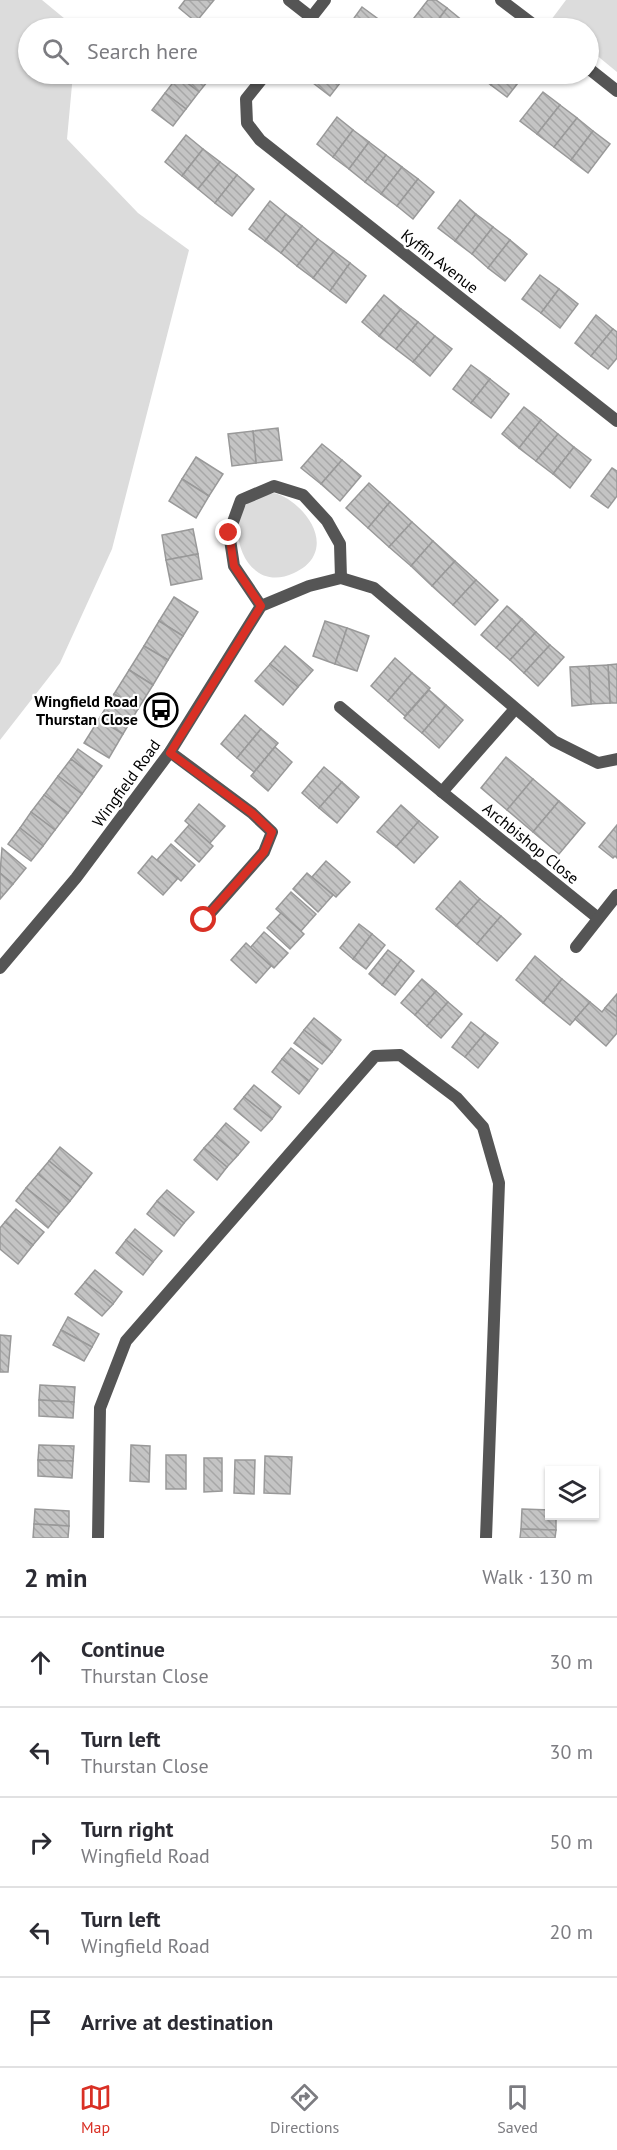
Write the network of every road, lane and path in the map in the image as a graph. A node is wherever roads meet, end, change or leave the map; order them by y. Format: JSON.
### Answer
{"nodes":[{"id":1,"x":289,"y":0,"type":"edge"},
{"id":2,"x":325,"y":0,"type":"edge"},
{"id":3,"x":501,"y":0,"type":"edge"},
{"id":4,"x":312,"y":18,"type":"joint"},
{"id":5,"x":525,"y":18,"type":"edge"},
{"id":6,"x":599,"y":77,"type":"edge"},
{"id":7,"x":258,"y":84,"type":"edge"},
{"id":8,"x":617,"y":91,"type":"edge"},
{"id":9,"x":617,"y":421,"type":"edge"},
{"id":10,"x":341,"y":578,"type":"junction"},
{"id":11,"x":261,"y":606,"type":"junction"},
{"id":12,"x":340,"y":707,"type":"dead end"},
{"id":13,"x":515,"y":709,"type":"junction"},
{"id":14,"x":170,"y":753,"type":"junction"},
{"id":15,"x":617,"y":759,"type":"edge"},
{"id":16,"x":442,"y":792,"type":"junction"},
{"id":17,"x":617,"y":895,"type":"edge"},
{"id":18,"x":598,"y":918,"type":"junction"},
{"id":19,"x":204,"y":920,"type":"dead end"},
{"id":20,"x":576,"y":947,"type":"dead end"},
{"id":21,"x":0,"y":968,"type":"edge"},
{"id":22,"x":98,"y":1538,"type":"edge"},
{"id":23,"x":486,"y":1538,"type":"edge"}],
"edges":[{"from":1,"to":4,"type":"street"},
{"from":2,"to":4,"type":"street"},
{"from":3,"to":5,"type":"street"},
{"from":6,"to":8,"type":"street"},
{"from":7,"to":9,"type":"street","name":"Kyffin Avenue"},
{"from":10,"to":11,"type":"street"},
{"from":10,"to":11,"type":"street"},
{"from":10,"to":13,"type":"street"},
{"from":11,"to":14,"type":"street","name":"Wingfield Road"},
{"from":12,"to":16,"type":"street","name":"Archbishop Close"},
{"from":13,"to":15,"type":"street"},
{"from":13,"to":16,"type":"street"},
{"from":14,"to":19,"type":"street"},
{"from":14,"to":21,"type":"street","name":"Wingfield Road"},
{"from":16,"to":18,"type":"street","name":"Archbishop Close"},
{"from":17,"to":18,"type":"street"},
{"from":18,"to":20,"type":"street"},
{"from":22,"to":23,"type":"street"}]}
